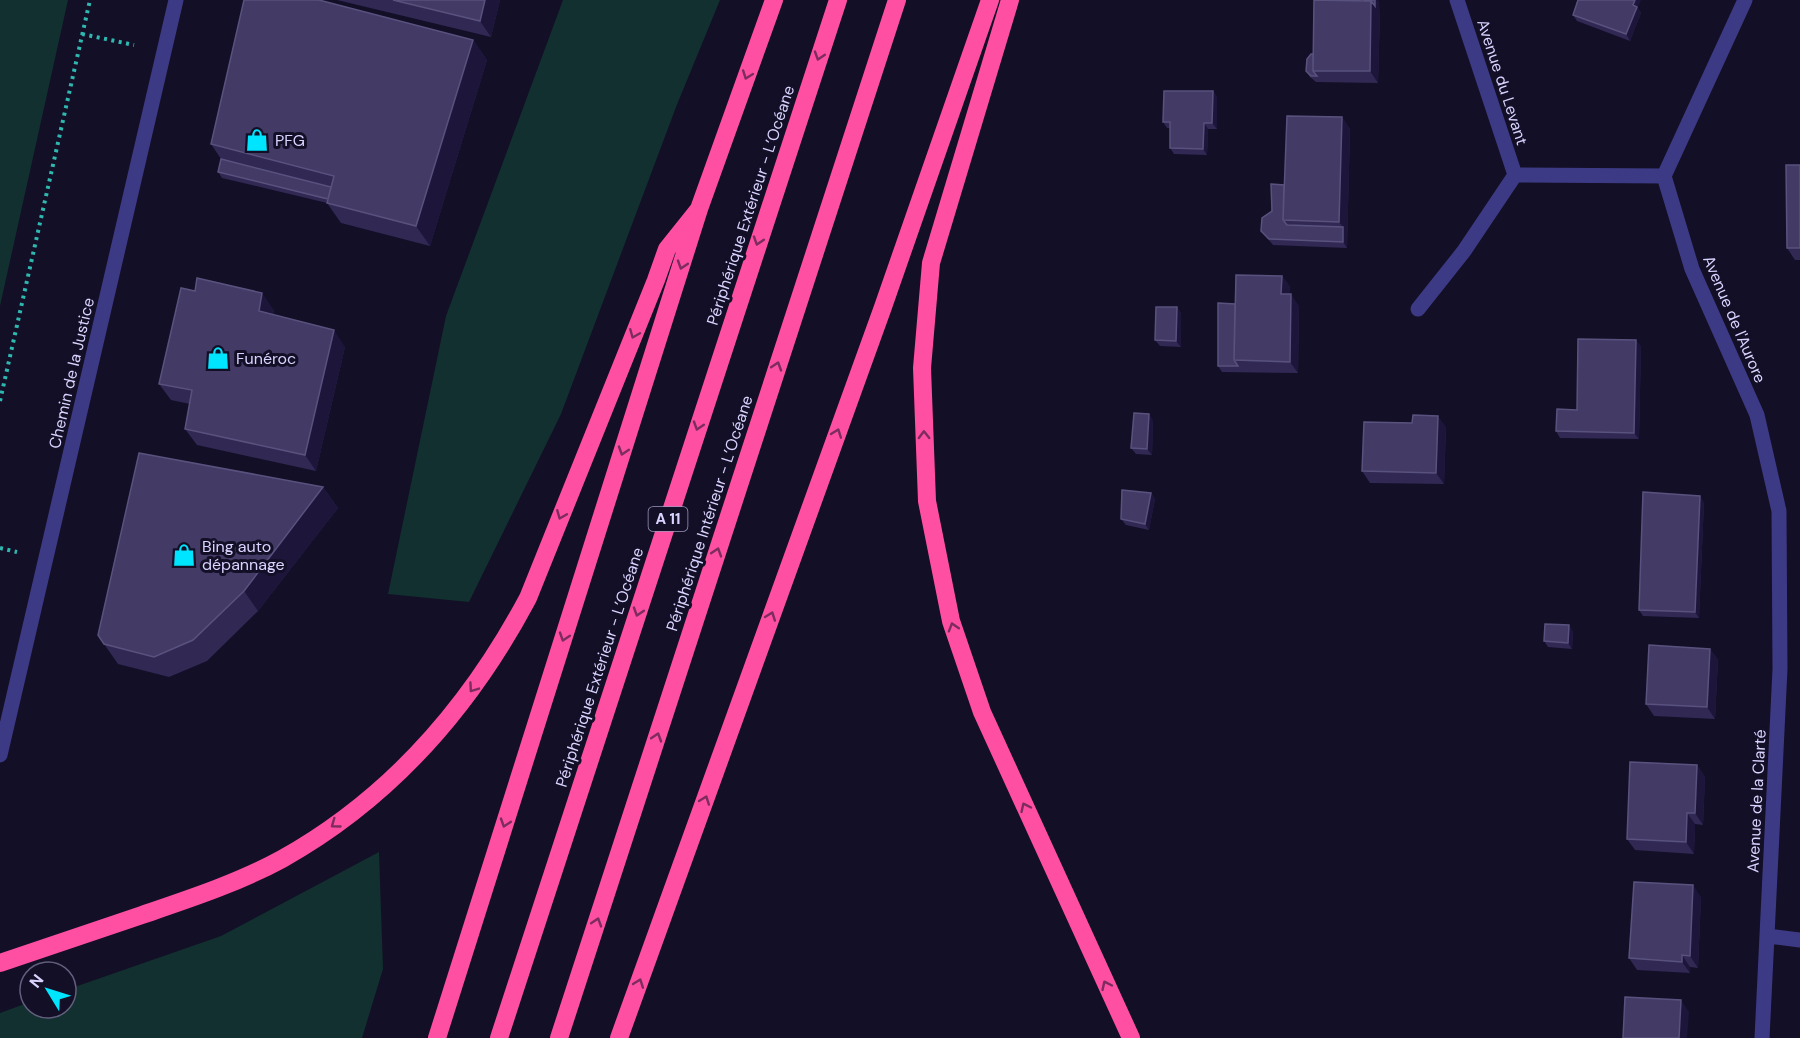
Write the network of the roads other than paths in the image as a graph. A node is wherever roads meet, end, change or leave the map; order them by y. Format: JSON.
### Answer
{"nodes":[{"id":1,"x":176,"y":0,"type":"edge"},
{"id":2,"x":774,"y":0,"type":"edge"},
{"id":3,"x":838,"y":0,"type":"edge"},
{"id":4,"x":897,"y":0,"type":"edge"},
{"id":5,"x":990,"y":0,"type":"edge"},
{"id":6,"x":1010,"y":0,"type":"edge"},
{"id":7,"x":1456,"y":0,"type":"edge"},
{"id":8,"x":1745,"y":0,"type":"edge"},
{"id":9,"x":1515,"y":175,"type":"junction"},
{"id":10,"x":1664,"y":176,"type":"junction"},
{"id":11,"x":699,"y":209,"type":"junction"},
{"id":12,"x":1418,"y":309,"type":"dead end"},
{"id":13,"x":1780,"y":669,"type":"joint"},
{"id":14,"x":0,"y":754,"type":"edge"},
{"id":15,"x":1768,"y":936,"type":"junction"},
{"id":16,"x":1800,"y":940,"type":"edge"},
{"id":17,"x":0,"y":963,"type":"edge"},
{"id":18,"x":437,"y":1038,"type":"edge"},
{"id":19,"x":499,"y":1038,"type":"edge"},
{"id":20,"x":559,"y":1038,"type":"edge"},
{"id":21,"x":619,"y":1038,"type":"edge"},
{"id":22,"x":1131,"y":1038,"type":"edge"},
{"id":23,"x":1762,"y":1038,"type":"edge"}],
"edges":[{"from":1,"to":14,"type":"street","name":"Chemin de la Justice"},
{"from":2,"to":11,"type":"highway","one_way":true},
{"from":3,"to":19,"type":"highway","name":"Périphérique Extérieur - L’Océane","number":"A 11","one_way":true},
{"from":20,"to":4,"type":"highway","name":"Périphérique Intérieur - L’Océane","one_way":true},
{"from":21,"to":5,"type":"highway","one_way":true},
{"from":22,"to":6,"type":"highway","one_way":true},
{"from":7,"to":9,"type":"street","name":"Avenue du Levant"},
{"from":8,"to":10,"type":"street"},
{"from":9,"to":10,"type":"street"},
{"from":9,"to":12,"type":"street"},
{"from":10,"to":13,"type":"street","name":"Avenue de l'Aurore"},
{"from":11,"to":17,"type":"highway","one_way":true},
{"from":11,"to":18,"type":"highway","one_way":true},
{"from":13,"to":15,"type":"street","name":"Avenue de la Clarté"},
{"from":15,"to":16,"type":"street"},
{"from":15,"to":23,"type":"street","name":"Avenue de la Clarté"}]}
